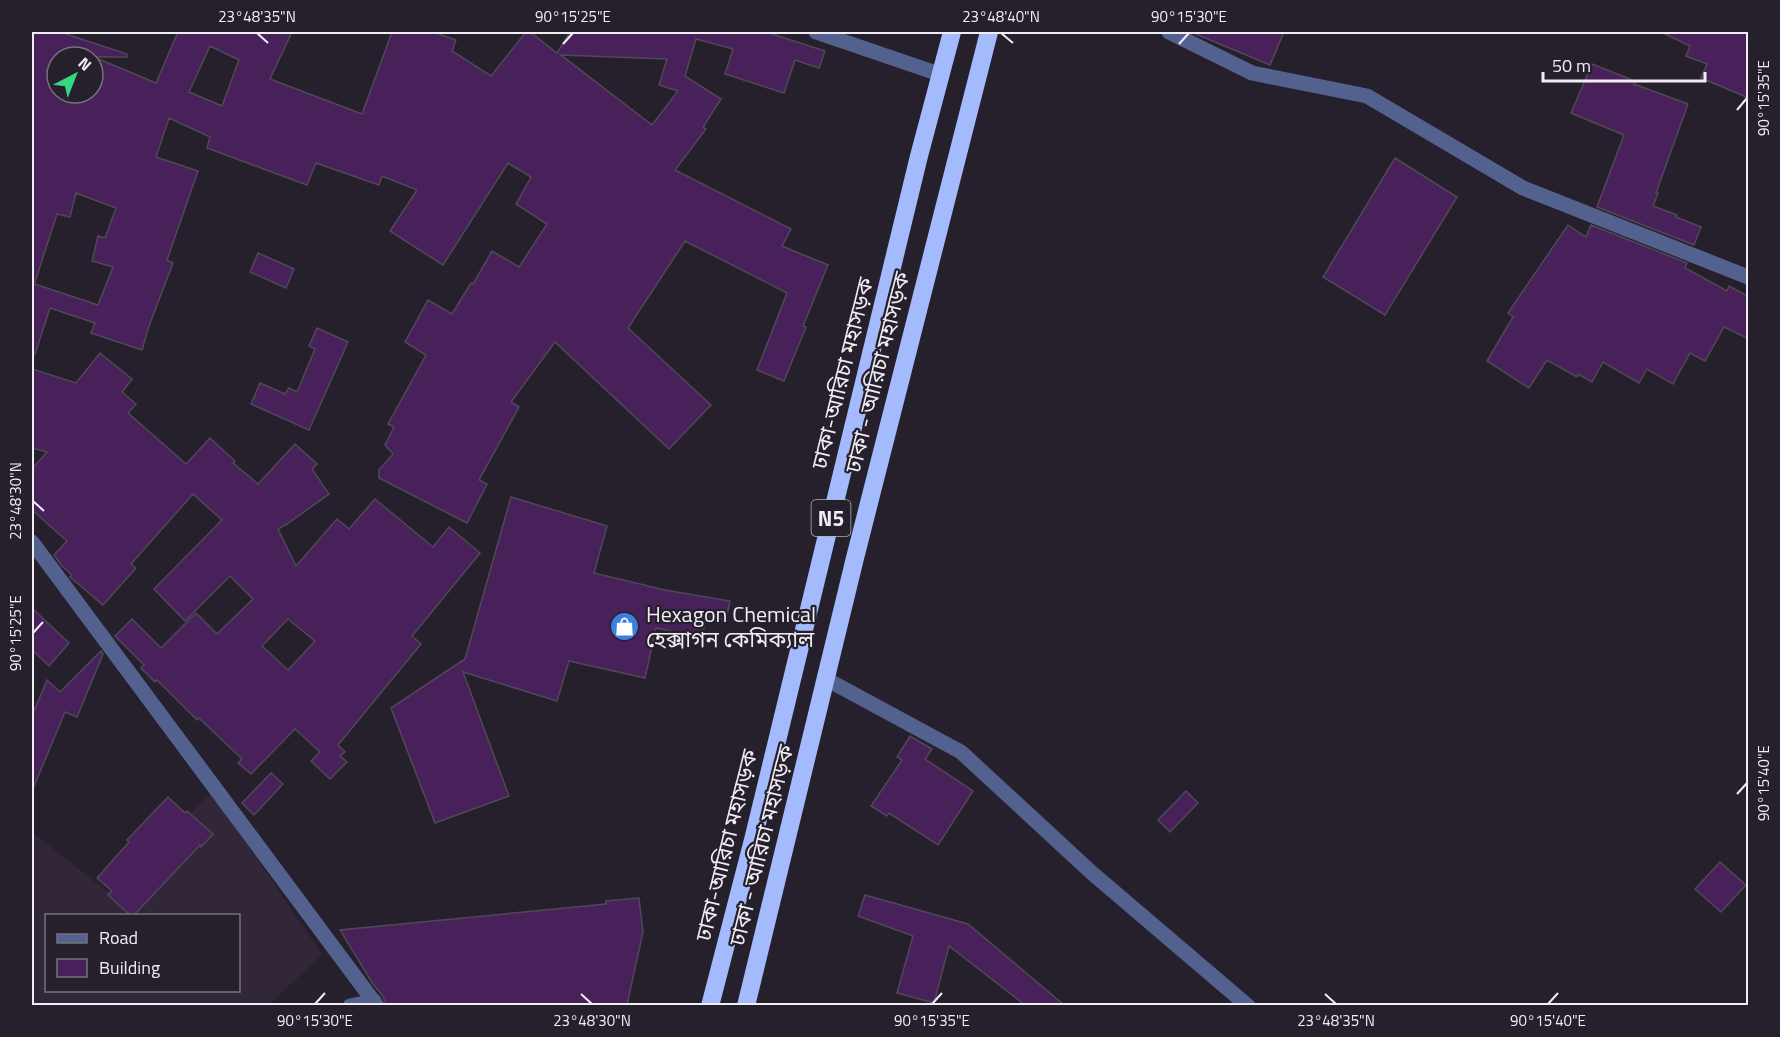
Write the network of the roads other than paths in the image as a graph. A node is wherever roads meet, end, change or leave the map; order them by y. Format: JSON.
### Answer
{"nodes":[{"id":1,"x":816,"y":32,"type":"edge"},
{"id":2,"x":952,"y":32,"type":"edge"},
{"id":3,"x":988,"y":32,"type":"edge"},
{"id":4,"x":1169,"y":32,"type":"edge"},
{"id":5,"x":942,"y":75,"type":"junction"},
{"id":6,"x":1749,"y":277,"type":"edge"},
{"id":7,"x":32,"y":546,"type":"edge"},
{"id":8,"x":826,"y":679,"type":"junction"},
{"id":9,"x":375,"y":1003,"type":"edge"},
{"id":10,"x":350,"y":1005,"type":"edge"},
{"id":11,"x":710,"y":1005,"type":"edge"},
{"id":12,"x":746,"y":1005,"type":"edge"},
{"id":13,"x":1248,"y":1005,"type":"edge"}],
"edges":[{"from":1,"to":5,"type":"street"},
{"from":2,"to":5,"type":"highway","name":"ঢাকা-আরিচা মহাসড়ক","number":"N5"},
{"from":3,"to":8,"type":"highway","name":"ঢাকা - আরিচা মহাসড়ক","number":"N5"},
{"from":4,"to":6,"type":"street"},
{"from":5,"to":11,"type":"highway","name":"ঢাকা-আরিচা মহাসড়ক","number":"N5"},
{"from":7,"to":9,"type":"street"},
{"from":8,"to":12,"type":"highway","name":"ঢাকা - আরিচা মহাসড়ক","number":"N5"},
{"from":8,"to":13,"type":"street"},
{"from":9,"to":10,"type":"street"}]}
